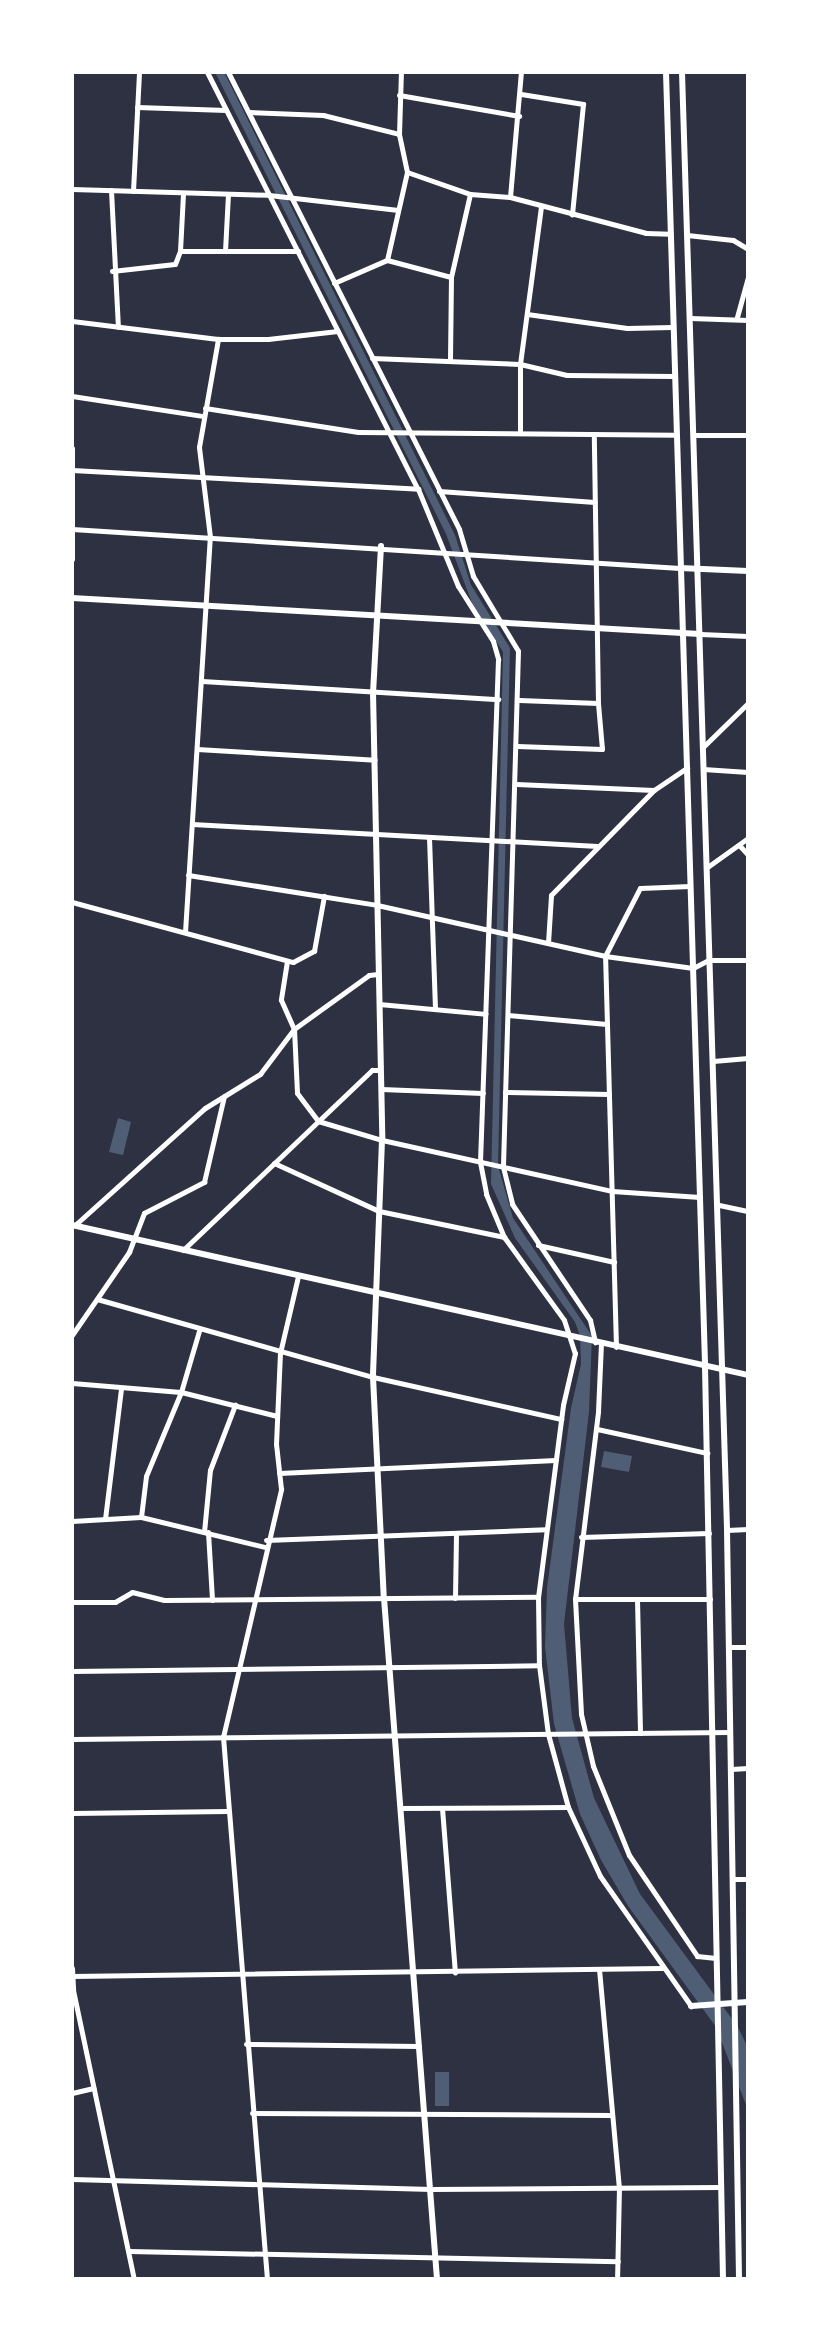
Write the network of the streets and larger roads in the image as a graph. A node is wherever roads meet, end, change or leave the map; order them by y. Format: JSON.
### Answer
{"nodes":[{"id":1,"x":139,"y":72,"type":"edge"},
{"id":2,"x":207,"y":72,"type":"edge"},
{"id":3,"x":228,"y":72,"type":"edge"},
{"id":4,"x":401,"y":72,"type":"edge"},
{"id":5,"x":521,"y":72,"type":"edge"},
{"id":6,"x":666,"y":72,"type":"edge"},
{"id":7,"x":682,"y":72,"type":"edge"},
{"id":8,"x":521,"y":94,"type":"junction"},
{"id":9,"x":399,"y":95,"type":"junction"},
{"id":10,"x":137,"y":107,"type":"junction"},
{"id":11,"x":226,"y":110,"type":"junction"},
{"id":12,"x":249,"y":112,"type":"junction"},
{"id":13,"x":519,"y":116,"type":"junction"},
{"id":14,"x":400,"y":134,"type":"junction"},
{"id":15,"x":407,"y":172,"type":"junction"},
{"id":16,"x":72,"y":189,"type":"edge"},
{"id":17,"x":111,"y":190,"type":"junction"},
{"id":18,"x":133,"y":191,"type":"junction"},
{"id":19,"x":183,"y":192,"type":"junction"},
{"id":20,"x":228,"y":194,"type":"junction"},
{"id":21,"x":470,"y":194,"type":"junction"},
{"id":22,"x":271,"y":196,"type":"junction"},
{"id":23,"x":291,"y":197,"type":"junction"},
{"id":24,"x":510,"y":197,"type":"junction"},
{"id":25,"x":541,"y":206,"type":"junction"},
{"id":26,"x":398,"y":210,"type":"junction"},
{"id":27,"x":572,"y":214,"type":"junction"},
{"id":28,"x":670,"y":234,"type":"junction"},
{"id":29,"x":687,"y":235,"type":"junction"},
{"id":30,"x":748,"y":249,"type":"edge"},
{"id":31,"x":180,"y":251,"type":"junction"},
{"id":32,"x":225,"y":251,"type":"junction"},
{"id":33,"x":298,"y":251,"type":"junction"},
{"id":34,"x":387,"y":260,"type":"junction"},
{"id":35,"x":112,"y":271,"type":"junction"},
{"id":36,"x":451,"y":277,"type":"junction"},
{"id":37,"x":748,"y":277,"type":"edge"},
{"id":38,"x":334,"y":282,"type":"junction"},
{"id":39,"x":527,"y":314,"type":"junction"},
{"id":40,"x":737,"y":317,"type":"junction"},
{"id":41,"x":690,"y":318,"type":"junction"},
{"id":42,"x":748,"y":320,"type":"edge"},
{"id":43,"x":72,"y":321,"type":"edge"},
{"id":44,"x":118,"y":327,"type":"junction"},
{"id":45,"x":672,"y":327,"type":"junction"},
{"id":46,"x":338,"y":331,"type":"junction"},
{"id":47,"x":218,"y":339,"type":"junction"},
{"id":48,"x":372,"y":358,"type":"junction"},
{"id":49,"x":450,"y":359,"type":"junction"},
{"id":50,"x":520,"y":364,"type":"junction"},
{"id":51,"x":674,"y":376,"type":"junction"},
{"id":52,"x":72,"y":396,"type":"edge"},
{"id":53,"x":205,"y":408,"type":"junction"},
{"id":54,"x":203,"y":416,"type":"junction"},
{"id":55,"x":391,"y":432,"type":"junction"},
{"id":56,"x":407,"y":432,"type":"junction"},
{"id":57,"x":520,"y":433,"type":"junction"},
{"id":58,"x":594,"y":434,"type":"junction"},
{"id":59,"x":675,"y":435,"type":"junction"},
{"id":60,"x":694,"y":435,"type":"junction"},
{"id":61,"x":748,"y":435,"type":"edge"},
{"id":62,"x":72,"y":448,"type":"edge"},
{"id":63,"x":72,"y":470,"type":"edge"},
{"id":64,"x":203,"y":477,"type":"junction"},
{"id":65,"x":418,"y":489,"type":"junction"},
{"id":66,"x":439,"y":491,"type":"junction"},
{"id":67,"x":595,"y":502,"type":"junction"},
{"id":68,"x":73,"y":529,"type":"edge"},
{"id":69,"x":210,"y":537,"type":"junction"},
{"id":70,"x":381,"y":546,"type":"junction"},
{"id":71,"x":448,"y":550,"type":"junction"},
{"id":72,"x":465,"y":553,"type":"junction"},
{"id":73,"x":72,"y":559,"type":"edge"},
{"id":74,"x":596,"y":562,"type":"junction"},
{"id":75,"x":680,"y":568,"type":"junction"},
{"id":76,"x":698,"y":568,"type":"junction"},
{"id":77,"x":748,"y":571,"type":"edge"},
{"id":78,"x":72,"y":598,"type":"edge"},
{"id":79,"x":207,"y":606,"type":"junction"},
{"id":80,"x":378,"y":615,"type":"junction"},
{"id":81,"x":480,"y":621,"type":"junction"},
{"id":82,"x":500,"y":622,"type":"junction"},
{"id":83,"x":597,"y":627,"type":"junction"},
{"id":84,"x":683,"y":632,"type":"junction"},
{"id":85,"x":700,"y":634,"type":"junction"},
{"id":86,"x":748,"y":636,"type":"edge"},
{"id":87,"x":202,"y":681,"type":"junction"},
{"id":88,"x":373,"y":692,"type":"junction"},
{"id":89,"x":498,"y":699,"type":"junction"},
{"id":90,"x":519,"y":700,"type":"junction"},
{"id":91,"x":598,"y":703,"type":"junction"},
{"id":92,"x":748,"y":703,"type":"edge"},
{"id":93,"x":517,"y":746,"type":"junction"},
{"id":94,"x":703,"y":747,"type":"junction"},
{"id":95,"x":197,"y":749,"type":"junction"},
{"id":96,"x":375,"y":760,"type":"junction"},
{"id":97,"x":687,"y":768,"type":"junction"},
{"id":98,"x":703,"y":769,"type":"junction"},
{"id":99,"x":748,"y":772,"type":"edge"},
{"id":100,"x":516,"y":784,"type":"junction"},
{"id":101,"x":654,"y":790,"type":"junction"},
{"id":102,"x":192,"y":824,"type":"junction"},
{"id":103,"x":376,"y":834,"type":"junction"},
{"id":104,"x":429,"y":837,"type":"junction"},
{"id":105,"x":748,"y":838,"type":"edge"},
{"id":106,"x":495,"y":840,"type":"junction"},
{"id":107,"x":512,"y":841,"type":"junction"},
{"id":108,"x":597,"y":846,"type":"junction"},
{"id":109,"x":740,"y":846,"type":"junction"},
{"id":110,"x":748,"y":855,"type":"edge"},
{"id":111,"x":706,"y":868,"type":"junction"},
{"id":112,"x":188,"y":875,"type":"junction"},
{"id":113,"x":690,"y":886,"type":"junction"},
{"id":114,"x":324,"y":896,"type":"junction"},
{"id":115,"x":72,"y":902,"type":"edge"},
{"id":116,"x":377,"y":905,"type":"junction"},
{"id":117,"x":431,"y":916,"type":"junction"},
{"id":118,"x":493,"y":930,"type":"junction"},
{"id":119,"x":185,"y":932,"type":"junction"},
{"id":120,"x":509,"y":933,"type":"junction"},
{"id":121,"x":548,"y":943,"type":"junction"},
{"id":122,"x":605,"y":956,"type":"junction"},
{"id":123,"x":709,"y":960,"type":"junction"},
{"id":124,"x":748,"y":960,"type":"edge"},
{"id":125,"x":287,"y":961,"type":"junction"},
{"id":126,"x":693,"y":968,"type":"junction"},
{"id":127,"x":378,"y":974,"type":"junction"},
{"id":128,"x":379,"y":1004,"type":"junction"},
{"id":129,"x":435,"y":1009,"type":"junction"},
{"id":130,"x":486,"y":1014,"type":"junction"},
{"id":131,"x":508,"y":1015,"type":"junction"},
{"id":132,"x":607,"y":1024,"type":"junction"},
{"id":133,"x":294,"y":1029,"type":"junction"},
{"id":134,"x":748,"y":1058,"type":"edge"},
{"id":135,"x":713,"y":1061,"type":"junction"},
{"id":136,"x":380,"y":1070,"type":"junction"},
{"id":137,"x":381,"y":1089,"type":"junction"},
{"id":138,"x":505,"y":1092,"type":"junction"},
{"id":139,"x":483,"y":1093,"type":"junction"},
{"id":140,"x":609,"y":1094,"type":"junction"},
{"id":141,"x":224,"y":1096,"type":"junction"},
{"id":142,"x":318,"y":1121,"type":"junction"},
{"id":143,"x":382,"y":1140,"type":"junction"},
{"id":144,"x":483,"y":1162,"type":"junction"},
{"id":145,"x":274,"y":1163,"type":"junction"},
{"id":146,"x":501,"y":1167,"type":"junction"},
{"id":147,"x":611,"y":1191,"type":"junction"},
{"id":148,"x":700,"y":1197,"type":"junction"},
{"id":149,"x":719,"y":1205,"type":"junction"},
{"id":150,"x":379,"y":1211,"type":"junction"},
{"id":151,"x":748,"y":1211,"type":"edge"},
{"id":152,"x":73,"y":1225,"type":"edge"},
{"id":153,"x":503,"y":1237,"type":"junction"},
{"id":154,"x":136,"y":1239,"type":"junction"},
{"id":155,"x":537,"y":1245,"type":"junction"},
{"id":156,"x":183,"y":1250,"type":"junction"},
{"id":157,"x":614,"y":1262,"type":"junction"},
{"id":158,"x":298,"y":1276,"type":"junction"},
{"id":159,"x":376,"y":1293,"type":"junction"},
{"id":160,"x":97,"y":1299,"type":"junction"},
{"id":161,"x":199,"y":1331,"type":"junction"},
{"id":162,"x":72,"y":1335,"type":"edge"},
{"id":163,"x":574,"y":1338,"type":"junction"},
{"id":164,"x":598,"y":1343,"type":"junction"},
{"id":165,"x":616,"y":1347,"type":"junction"},
{"id":166,"x":280,"y":1353,"type":"junction"},
{"id":167,"x":705,"y":1366,"type":"junction"},
{"id":168,"x":722,"y":1370,"type":"junction"},
{"id":169,"x":748,"y":1375,"type":"edge"},
{"id":170,"x":373,"y":1377,"type":"junction"},
{"id":171,"x":72,"y":1383,"type":"edge"},
{"id":172,"x":121,"y":1388,"type":"junction"},
{"id":173,"x":181,"y":1392,"type":"junction"},
{"id":174,"x":235,"y":1405,"type":"junction"},
{"id":175,"x":277,"y":1416,"type":"junction"},
{"id":176,"x":561,"y":1419,"type":"junction"},
{"id":177,"x":597,"y":1429,"type":"junction"},
{"id":178,"x":707,"y":1453,"type":"junction"},
{"id":179,"x":556,"y":1460,"type":"junction"},
{"id":180,"x":377,"y":1469,"type":"junction"},
{"id":181,"x":279,"y":1473,"type":"junction"},
{"id":182,"x":141,"y":1517,"type":"junction"},
{"id":183,"x":105,"y":1519,"type":"junction"},
{"id":184,"x":72,"y":1521,"type":"edge"},
{"id":185,"x":546,"y":1529,"type":"junction"},
{"id":186,"x":727,"y":1530,"type":"junction"},
{"id":187,"x":748,"y":1530,"type":"edge"},
{"id":188,"x":206,"y":1532,"type":"junction"},
{"id":189,"x":709,"y":1533,"type":"junction"},
{"id":190,"x":456,"y":1534,"type":"junction"},
{"id":191,"x":380,"y":1537,"type":"junction"},
{"id":192,"x":581,"y":1537,"type":"junction"},
{"id":193,"x":265,"y":1544,"type":"junction"},
{"id":194,"x":538,"y":1597,"type":"junction"},
{"id":195,"x":384,"y":1598,"type":"junction"},
{"id":196,"x":455,"y":1598,"type":"junction"},
{"id":197,"x":710,"y":1598,"type":"junction"},
{"id":198,"x":575,"y":1599,"type":"junction"},
{"id":199,"x":637,"y":1599,"type":"junction"},
{"id":200,"x":212,"y":1600,"type":"junction"},
{"id":201,"x":253,"y":1600,"type":"junction"},
{"id":202,"x":72,"y":1602,"type":"edge"},
{"id":203,"x":729,"y":1647,"type":"junction"},
{"id":204,"x":748,"y":1647,"type":"edge"},
{"id":205,"x":539,"y":1665,"type":"junction"},
{"id":206,"x":389,"y":1667,"type":"junction"},
{"id":207,"x":238,"y":1668,"type":"junction"},
{"id":208,"x":72,"y":1671,"type":"edge"},
{"id":209,"x":712,"y":1732,"type":"junction"},
{"id":210,"x":730,"y":1732,"type":"junction"},
{"id":211,"x":640,"y":1733,"type":"junction"},
{"id":212,"x":551,"y":1734,"type":"junction"},
{"id":213,"x":583,"y":1734,"type":"junction"},
{"id":214,"x":395,"y":1735,"type":"junction"},
{"id":215,"x":223,"y":1737,"type":"junction"},
{"id":216,"x":72,"y":1739,"type":"edge"},
{"id":217,"x":748,"y":1768,"type":"edge"},
{"id":218,"x":731,"y":1769,"type":"junction"},
{"id":219,"x":568,"y":1807,"type":"junction"},
{"id":220,"x":400,"y":1808,"type":"junction"},
{"id":221,"x":442,"y":1808,"type":"junction"},
{"id":222,"x":228,"y":1811,"type":"junction"},
{"id":223,"x":72,"y":1813,"type":"edge"},
{"id":224,"x":733,"y":1879,"type":"junction"},
{"id":225,"x":748,"y":1879,"type":"edge"},
{"id":226,"x":716,"y":1958,"type":"junction"},
{"id":227,"x":72,"y":1968,"type":"edge"},
{"id":228,"x":662,"y":1968,"type":"junction"},
{"id":229,"x":599,"y":1969,"type":"junction"},
{"id":230,"x":413,"y":1972,"type":"junction"},
{"id":231,"x":455,"y":1972,"type":"junction"},
{"id":232,"x":241,"y":1974,"type":"junction"},
{"id":233,"x":72,"y":1976,"type":"edge"},
{"id":234,"x":748,"y":2002,"type":"edge"},
{"id":235,"x":731,"y":2005,"type":"junction"},
{"id":236,"x":694,"y":2006,"type":"joint"},
{"id":237,"x":717,"y":2007,"type":"junction"},
{"id":238,"x":246,"y":2044,"type":"junction"},
{"id":239,"x":419,"y":2046,"type":"junction"},
{"id":240,"x":93,"y":2088,"type":"junction"},
{"id":241,"x":72,"y":2093,"type":"edge"},
{"id":242,"x":252,"y":2113,"type":"junction"},
{"id":243,"x":611,"y":2115,"type":"junction"},
{"id":244,"x":425,"y":2117,"type":"junction"},
{"id":245,"x":72,"y":2179,"type":"edge"},
{"id":246,"x":113,"y":2180,"type":"junction"},
{"id":247,"x":258,"y":2184,"type":"junction"},
{"id":248,"x":721,"y":2187,"type":"junction"},
{"id":249,"x":619,"y":2188,"type":"junction"},
{"id":250,"x":430,"y":2189,"type":"junction"},
{"id":251,"x":128,"y":2251,"type":"junction"},
{"id":252,"x":265,"y":2255,"type":"junction"},
{"id":253,"x":436,"y":2260,"type":"junction"},
{"id":254,"x":618,"y":2261,"type":"junction"},
{"id":255,"x":134,"y":2279,"type":"edge"},
{"id":256,"x":267,"y":2279,"type":"edge"},
{"id":257,"x":437,"y":2279,"type":"edge"},
{"id":258,"x":617,"y":2279,"type":"edge"},
{"id":259,"x":723,"y":2279,"type":"edge"},
{"id":260,"x":739,"y":2279,"type":"edge"}],
"edges":[{"from":1,"to":10,"type":"street"},
{"from":2,"to":11,"type":"street"},
{"from":3,"to":12,"type":"street"},
{"from":4,"to":9,"type":"street"},
{"from":5,"to":8,"type":"street"},
{"from":6,"to":28,"type":"street"},
{"from":7,"to":29,"type":"street"},
{"from":8,"to":13,"type":"street"},
{"from":8,"to":27,"type":"street"},
{"from":9,"to":13,"type":"street"},
{"from":9,"to":14,"type":"street"},
{"from":10,"to":11,"type":"street"},
{"from":10,"to":18,"type":"street"},
{"from":11,"to":22,"type":"street"},
{"from":12,"to":14,"type":"street"},
{"from":12,"to":23,"type":"street"},
{"from":13,"to":24,"type":"street"},
{"from":14,"to":15,"type":"street"},
{"from":15,"to":21,"type":"street"},
{"from":15,"to":26,"type":"street"},
{"from":16,"to":17,"type":"street"},
{"from":17,"to":18,"type":"street"},
{"from":17,"to":35,"type":"street"},
{"from":18,"to":19,"type":"street"},
{"from":19,"to":20,"type":"street"},
{"from":19,"to":31,"type":"street"},
{"from":20,"to":22,"type":"street"},
{"from":20,"to":32,"type":"street"},
{"from":21,"to":24,"type":"street"},
{"from":21,"to":36,"type":"street"},
{"from":22,"to":23,"type":"street"},
{"from":22,"to":33,"type":"street"},
{"from":23,"to":26,"type":"street"},
{"from":23,"to":38,"type":"street"},
{"from":24,"to":25,"type":"street"},
{"from":25,"to":27,"type":"street"},
{"from":25,"to":39,"type":"street"},
{"from":26,"to":34,"type":"street"},
{"from":27,"to":28,"type":"street"},
{"from":28,"to":45,"type":"street"},
{"from":29,"to":30,"type":"street"},
{"from":29,"to":41,"type":"street"},
{"from":31,"to":32,"type":"street"},
{"from":31,"to":35,"type":"street"},
{"from":32,"to":33,"type":"street"},
{"from":33,"to":46,"type":"street"},
{"from":34,"to":36,"type":"street"},
{"from":34,"to":38,"type":"street"},
{"from":35,"to":44,"type":"street"},
{"from":36,"to":49,"type":"street"},
{"from":37,"to":40,"type":"street"},
{"from":38,"to":48,"type":"street"},
{"from":39,"to":45,"type":"street"},
{"from":39,"to":50,"type":"street"},
{"from":40,"to":41,"type":"street"},
{"from":40,"to":42,"type":"street"},
{"from":41,"to":60,"type":"street"},
{"from":43,"to":44,"type":"street"},
{"from":44,"to":47,"type":"street"},
{"from":45,"to":51,"type":"street"},
{"from":46,"to":47,"type":"street"},
{"from":46,"to":55,"type":"street"},
{"from":47,"to":53,"type":"street"},
{"from":48,"to":49,"type":"street"},
{"from":48,"to":56,"type":"street"},
{"from":49,"to":50,"type":"street"},
{"from":50,"to":51,"type":"street"},
{"from":50,"to":57,"type":"street"},
{"from":51,"to":59,"type":"street"},
{"from":52,"to":54,"type":"street"},
{"from":53,"to":54,"type":"street"},
{"from":53,"to":55,"type":"street"},
{"from":54,"to":64,"type":"street"},
{"from":55,"to":56,"type":"street"},
{"from":55,"to":65,"type":"street"},
{"from":56,"to":57,"type":"street"},
{"from":56,"to":66,"type":"street"},
{"from":57,"to":58,"type":"street"},
{"from":58,"to":59,"type":"street"},
{"from":58,"to":67,"type":"street"},
{"from":59,"to":75,"type":"street"},
{"from":60,"to":61,"type":"street"},
{"from":60,"to":76,"type":"street"},
{"from":62,"to":63,"type":"street"},
{"from":63,"to":64,"type":"street"},
{"from":63,"to":68,"type":"street"},
{"from":64,"to":65,"type":"street"},
{"from":64,"to":69,"type":"street"},
{"from":65,"to":71,"type":"street"},
{"from":66,"to":67,"type":"street"},
{"from":66,"to":72,"type":"street"},
{"from":67,"to":74,"type":"street"},
{"from":68,"to":69,"type":"street"},
{"from":68,"to":73,"type":"street"},
{"from":69,"to":70,"type":"street"},
{"from":69,"to":79,"type":"street"},
{"from":70,"to":71,"type":"street"},
{"from":70,"to":80,"type":"street"},
{"from":71,"to":72,"type":"street"},
{"from":71,"to":81,"type":"street"},
{"from":72,"to":74,"type":"street"},
{"from":72,"to":82,"type":"street"},
{"from":74,"to":75,"type":"street"},
{"from":74,"to":83,"type":"street"},
{"from":75,"to":76,"type":"street"},
{"from":75,"to":84,"type":"street"},
{"from":76,"to":77,"type":"street"},
{"from":76,"to":85,"type":"street"},
{"from":78,"to":79,"type":"street"},
{"from":79,"to":80,"type":"street"},
{"from":79,"to":87,"type":"street"},
{"from":80,"to":81,"type":"street"},
{"from":80,"to":88,"type":"street"},
{"from":81,"to":82,"type":"street"},
{"from":81,"to":89,"type":"street"},
{"from":82,"to":83,"type":"street"},
{"from":82,"to":90,"type":"street"},
{"from":83,"to":84,"type":"street"},
{"from":83,"to":91,"type":"street"},
{"from":84,"to":85,"type":"street"},
{"from":84,"to":97,"type":"street"},
{"from":85,"to":86,"type":"street"},
{"from":85,"to":94,"type":"street"},
{"from":87,"to":88,"type":"street"},
{"from":87,"to":95,"type":"street"},
{"from":88,"to":89,"type":"street"},
{"from":88,"to":96,"type":"street"},
{"from":89,"to":106,"type":"street"},
{"from":90,"to":91,"type":"street"},
{"from":90,"to":93,"type":"street"},
{"from":91,"to":93,"type":"street"},
{"from":92,"to":94,"type":"street"},
{"from":93,"to":100,"type":"street"},
{"from":94,"to":98,"type":"street"},
{"from":95,"to":96,"type":"street"},
{"from":95,"to":102,"type":"street"},
{"from":96,"to":103,"type":"street"},
{"from":97,"to":101,"type":"street"},
{"from":97,"to":113,"type":"street"},
{"from":98,"to":99,"type":"street"},
{"from":98,"to":111,"type":"street"},
{"from":100,"to":101,"type":"street"},
{"from":100,"to":107,"type":"street"},
{"from":101,"to":108,"type":"street"},
{"from":102,"to":103,"type":"street"},
{"from":102,"to":112,"type":"street"},
{"from":103,"to":104,"type":"street"},
{"from":103,"to":116,"type":"street"},
{"from":104,"to":106,"type":"street"},
{"from":104,"to":117,"type":"street"},
{"from":105,"to":109,"type":"street"},
{"from":106,"to":107,"type":"street"},
{"from":106,"to":118,"type":"street"},
{"from":107,"to":108,"type":"street"},
{"from":107,"to":120,"type":"street"},
{"from":108,"to":121,"type":"street"},
{"from":109,"to":110,"type":"street"},
{"from":109,"to":111,"type":"street"},
{"from":111,"to":123,"type":"street"},
{"from":112,"to":114,"type":"street"},
{"from":112,"to":119,"type":"street"},
{"from":113,"to":122,"type":"street"},
{"from":113,"to":126,"type":"street"},
{"from":114,"to":116,"type":"street"},
{"from":114,"to":125,"type":"street"},
{"from":115,"to":119,"type":"street"},
{"from":116,"to":117,"type":"street"},
{"from":116,"to":127,"type":"street"},
{"from":117,"to":118,"type":"street"},
{"from":117,"to":129,"type":"street"},
{"from":118,"to":120,"type":"street"},
{"from":118,"to":130,"type":"street"},
{"from":119,"to":125,"type":"street"},
{"from":120,"to":121,"type":"street"},
{"from":120,"to":131,"type":"street"},
{"from":121,"to":122,"type":"street"},
{"from":122,"to":126,"type":"street"},
{"from":122,"to":132,"type":"street"},
{"from":123,"to":124,"type":"street"},
{"from":123,"to":126,"type":"street"},
{"from":123,"to":135,"type":"street"},
{"from":125,"to":133,"type":"street"},
{"from":126,"to":148,"type":"street"},
{"from":127,"to":128,"type":"street"},
{"from":127,"to":133,"type":"street"},
{"from":128,"to":129,"type":"street"},
{"from":128,"to":136,"type":"street"},
{"from":129,"to":130,"type":"street"},
{"from":130,"to":139,"type":"street"},
{"from":131,"to":132,"type":"street"},
{"from":131,"to":138,"type":"street"},
{"from":132,"to":140,"type":"street"},
{"from":133,"to":141,"type":"street"},
{"from":133,"to":142,"type":"street"},
{"from":134,"to":135,"type":"street"},
{"from":135,"to":149,"type":"street"},
{"from":136,"to":137,"type":"street"},
{"from":136,"to":142,"type":"street"},
{"from":137,"to":139,"type":"street"},
{"from":137,"to":143,"type":"street"},
{"from":138,"to":140,"type":"street"},
{"from":138,"to":146,"type":"street"},
{"from":139,"to":144,"type":"street"},
{"from":140,"to":147,"type":"street"},
{"from":141,"to":152,"type":"street"},
{"from":141,"to":154,"type":"street"},
{"from":142,"to":143,"type":"street"},
{"from":142,"to":145,"type":"street"},
{"from":143,"to":144,"type":"street"},
{"from":143,"to":150,"type":"street"},
{"from":144,"to":146,"type":"street"},
{"from":144,"to":153,"type":"street"},
{"from":145,"to":150,"type":"street"},
{"from":145,"to":156,"type":"street"},
{"from":146,"to":147,"type":"street"},
{"from":146,"to":155,"type":"street"},
{"from":147,"to":148,"type":"street"},
{"from":147,"to":157,"type":"street"},
{"from":148,"to":167,"type":"street"},
{"from":149,"to":151,"type":"street"},
{"from":149,"to":168,"type":"street"},
{"from":150,"to":153,"type":"street"},
{"from":150,"to":159,"type":"street"},
{"from":152,"to":154,"type":"street"},
{"from":153,"to":163,"type":"street"},
{"from":154,"to":156,"type":"street"},
{"from":154,"to":160,"type":"street"},
{"from":155,"to":157,"type":"street"},
{"from":155,"to":164,"type":"street"},
{"from":156,"to":158,"type":"street"},
{"from":157,"to":165,"type":"street"},
{"from":158,"to":159,"type":"street"},
{"from":158,"to":166,"type":"street"},
{"from":159,"to":163,"type":"street"},
{"from":159,"to":170,"type":"street"},
{"from":160,"to":161,"type":"street"},
{"from":160,"to":162,"type":"street"},
{"from":161,"to":166,"type":"street"},
{"from":161,"to":173,"type":"street"},
{"from":163,"to":164,"type":"street"},
{"from":163,"to":176,"type":"street"},
{"from":164,"to":165,"type":"street"},
{"from":164,"to":177,"type":"street"},
{"from":165,"to":167,"type":"street"},
{"from":166,"to":170,"type":"street"},
{"from":166,"to":175,"type":"street"},
{"from":167,"to":168,"type":"street"},
{"from":167,"to":178,"type":"street"},
{"from":168,"to":169,"type":"street"},
{"from":168,"to":186,"type":"street"},
{"from":170,"to":176,"type":"street"},
{"from":170,"to":180,"type":"street"},
{"from":171,"to":172,"type":"street"},
{"from":172,"to":173,"type":"street"},
{"from":172,"to":183,"type":"street"},
{"from":173,"to":174,"type":"street"},
{"from":173,"to":182,"type":"street"},
{"from":174,"to":175,"type":"street"},
{"from":174,"to":188,"type":"street"},
{"from":175,"to":181,"type":"street"},
{"from":176,"to":179,"type":"street"},
{"from":177,"to":178,"type":"street"},
{"from":177,"to":192,"type":"street"},
{"from":178,"to":189,"type":"street"},
{"from":179,"to":180,"type":"street"},
{"from":179,"to":185,"type":"street"},
{"from":180,"to":181,"type":"street"},
{"from":180,"to":191,"type":"street"},
{"from":181,"to":193,"type":"street"},
{"from":182,"to":183,"type":"street"},
{"from":182,"to":188,"type":"street"},
{"from":183,"to":184,"type":"street"},
{"from":185,"to":190,"type":"street"},
{"from":185,"to":194,"type":"street"},
{"from":186,"to":187,"type":"street"},
{"from":186,"to":203,"type":"street"},
{"from":188,"to":193,"type":"street"},
{"from":188,"to":200,"type":"street"},
{"from":189,"to":192,"type":"street"},
{"from":189,"to":197,"type":"street"},
{"from":190,"to":191,"type":"street"},
{"from":190,"to":196,"type":"street"},
{"from":191,"to":193,"type":"street"},
{"from":191,"to":195,"type":"street"},
{"from":192,"to":198,"type":"street"},
{"from":193,"to":201,"type":"street"},
{"from":194,"to":196,"type":"street"},
{"from":194,"to":205,"type":"street"},
{"from":195,"to":196,"type":"street"},
{"from":195,"to":201,"type":"street"},
{"from":195,"to":206,"type":"street"},
{"from":197,"to":199,"type":"street"},
{"from":197,"to":209,"type":"street"},
{"from":198,"to":199,"type":"street"},
{"from":198,"to":213,"type":"street"},
{"from":199,"to":211,"type":"street"},
{"from":200,"to":201,"type":"street"},
{"from":200,"to":202,"type":"street"},
{"from":201,"to":207,"type":"street"},
{"from":203,"to":204,"type":"street"},
{"from":203,"to":210,"type":"street"},
{"from":205,"to":206,"type":"street"},
{"from":205,"to":212,"type":"street"},
{"from":206,"to":207,"type":"street"},
{"from":206,"to":214,"type":"street"},
{"from":207,"to":208,"type":"street"},
{"from":207,"to":215,"type":"street"},
{"from":209,"to":210,"type":"street"},
{"from":209,"to":211,"type":"street"},
{"from":209,"to":226,"type":"street"},
{"from":210,"to":218,"type":"street"},
{"from":211,"to":213,"type":"street"},
{"from":212,"to":213,"type":"street"},
{"from":212,"to":214,"type":"street"},
{"from":212,"to":219,"type":"street"},
{"from":213,"to":226,"type":"street"},
{"from":214,"to":215,"type":"street"},
{"from":214,"to":220,"type":"street"},
{"from":215,"to":216,"type":"street"},
{"from":215,"to":222,"type":"street"},
{"from":217,"to":218,"type":"street"},
{"from":218,"to":224,"type":"street"},
{"from":219,"to":221,"type":"street"},
{"from":219,"to":228,"type":"street"},
{"from":220,"to":221,"type":"street"},
{"from":220,"to":230,"type":"street"},
{"from":221,"to":231,"type":"street"},
{"from":222,"to":223,"type":"street"},
{"from":222,"to":232,"type":"street"},
{"from":224,"to":225,"type":"street"},
{"from":224,"to":235,"type":"street"},
{"from":226,"to":237,"type":"street"},
{"from":227,"to":233,"type":"street"},
{"from":228,"to":229,"type":"street"},
{"from":228,"to":236,"type":"street"},
{"from":229,"to":231,"type":"street"},
{"from":229,"to":243,"type":"street"},
{"from":230,"to":231,"type":"street"},
{"from":230,"to":232,"type":"street"},
{"from":230,"to":239,"type":"street"},
{"from":232,"to":233,"type":"street"},
{"from":232,"to":238,"type":"street"},
{"from":233,"to":240,"type":"street"},
{"from":234,"to":235,"type":"street"},
{"from":235,"to":237,"type":"street"},
{"from":235,"to":260,"type":"street"},
{"from":236,"to":237,"type":"street"},
{"from":237,"to":248,"type":"street"},
{"from":238,"to":239,"type":"street"},
{"from":238,"to":242,"type":"street"},
{"from":239,"to":244,"type":"street"},
{"from":240,"to":241,"type":"street"},
{"from":240,"to":246,"type":"street"},
{"from":242,"to":244,"type":"street"},
{"from":242,"to":247,"type":"street"},
{"from":243,"to":244,"type":"street"},
{"from":243,"to":249,"type":"street"},
{"from":244,"to":250,"type":"street"},
{"from":245,"to":246,"type":"street"},
{"from":246,"to":247,"type":"street"},
{"from":246,"to":251,"type":"street"},
{"from":247,"to":250,"type":"street"},
{"from":247,"to":252,"type":"street"},
{"from":248,"to":249,"type":"street"},
{"from":248,"to":259,"type":"street"},
{"from":249,"to":250,"type":"street"},
{"from":249,"to":254,"type":"street"},
{"from":250,"to":253,"type":"street"},
{"from":251,"to":252,"type":"street"},
{"from":251,"to":255,"type":"street"},
{"from":252,"to":253,"type":"street"},
{"from":252,"to":256,"type":"street"},
{"from":253,"to":254,"type":"street"},
{"from":253,"to":257,"type":"street"},
{"from":254,"to":258,"type":"street"}]}
